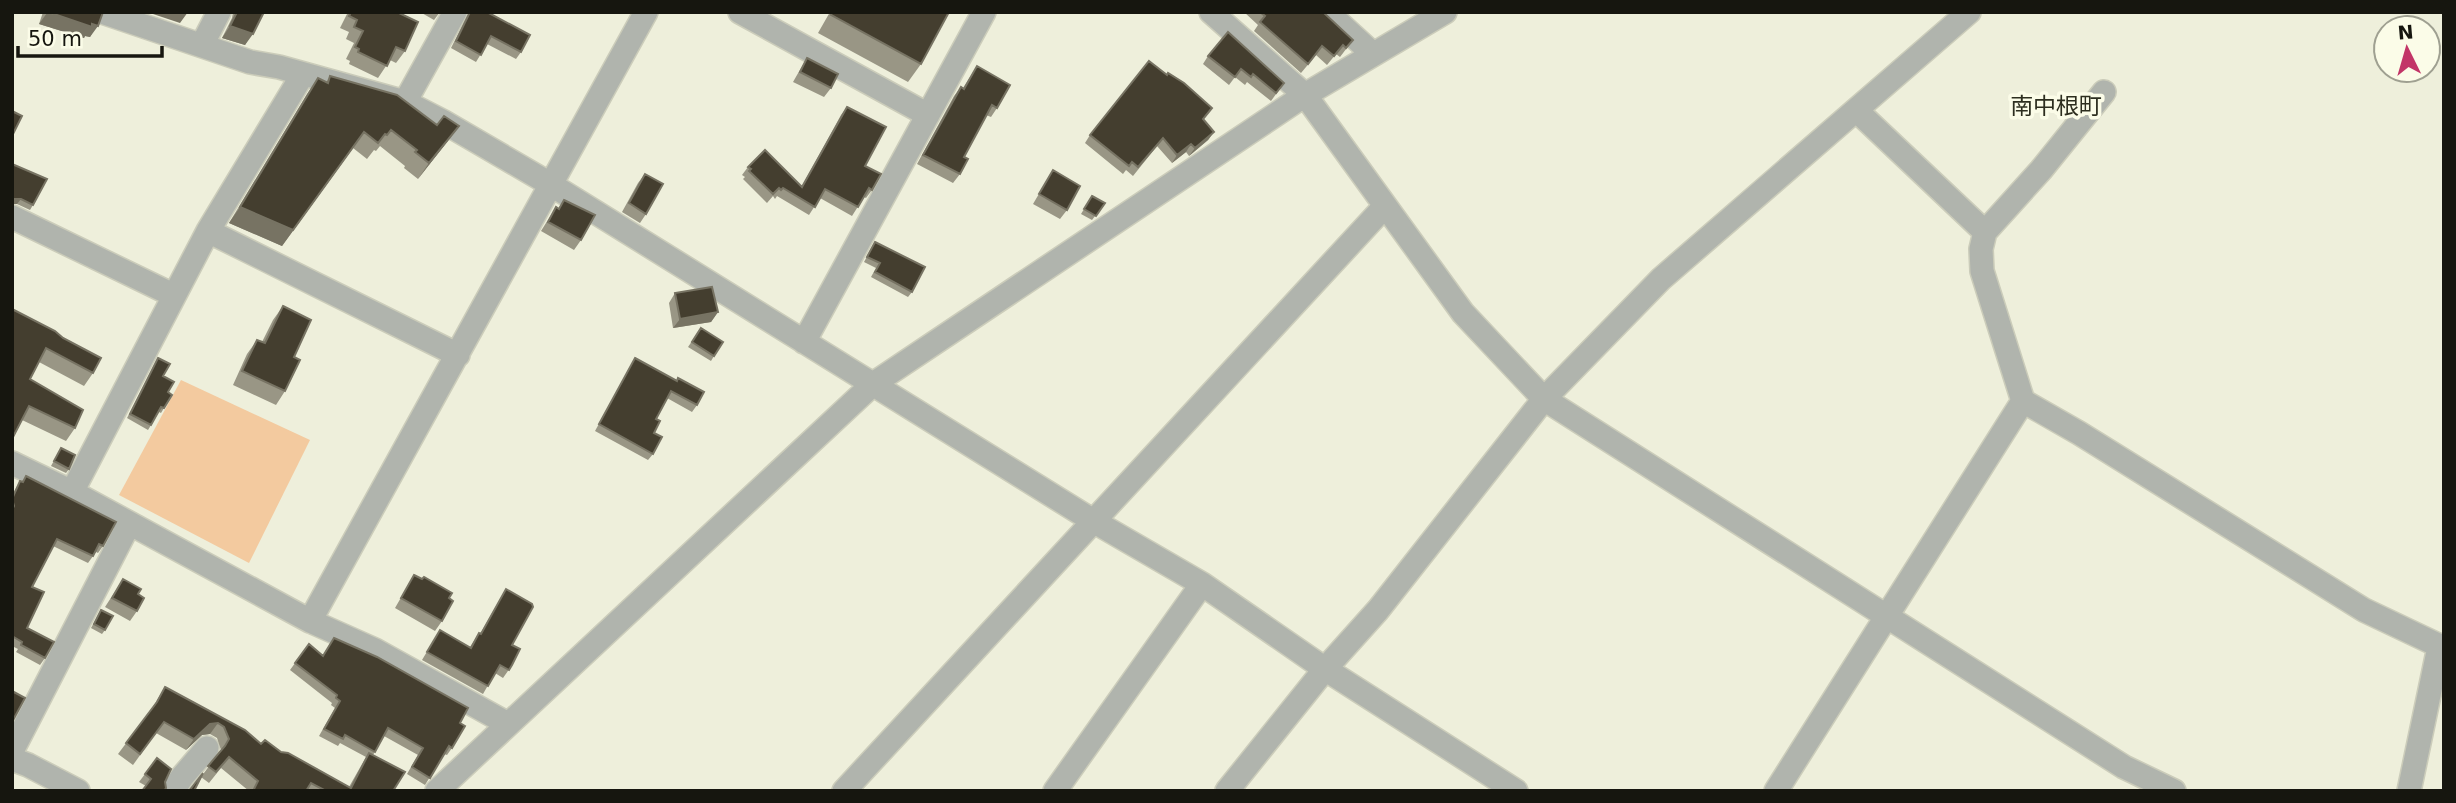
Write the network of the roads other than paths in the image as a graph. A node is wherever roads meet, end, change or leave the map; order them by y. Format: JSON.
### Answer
{"nodes":[{"id":1,"x":102,"y":12,"type":"edge"},
{"id":2,"x":219,"y":12,"type":"edge"},
{"id":3,"x":455,"y":12,"type":"edge"},
{"id":4,"x":646,"y":12,"type":"edge"},
{"id":5,"x":740,"y":12,"type":"edge"},
{"id":6,"x":984,"y":12,"type":"edge"},
{"id":7,"x":1211,"y":12,"type":"edge"},
{"id":8,"x":1327,"y":12,"type":"edge"},
{"id":9,"x":1445,"y":12,"type":"edge"},
{"id":10,"x":1969,"y":12,"type":"edge"},
{"id":11,"x":202,"y":45,"type":"junction"},
{"id":12,"x":1373,"y":54,"type":"junction"},
{"id":13,"x":303,"y":74,"type":"junction"},
{"id":14,"x":2104,"y":92,"type":"dead end"},
{"id":15,"x":1305,"y":95,"type":"junction"},
{"id":16,"x":405,"y":102,"type":"junction"},
{"id":17,"x":1856,"y":110,"type":"junction"},
{"id":18,"x":928,"y":115,"type":"junction"},
{"id":19,"x":550,"y":184,"type":"junction"},
{"id":20,"x":1385,"y":206,"type":"junction"},
{"id":21,"x":12,"y":217,"type":"edge"},
{"id":22,"x":208,"y":230,"type":"junction"},
{"id":23,"x":1985,"y":232,"type":"junction"},
{"id":24,"x":173,"y":295,"type":"junction"},
{"id":25,"x":804,"y":342,"type":"junction"},
{"id":26,"x":458,"y":355,"type":"junction"},
{"id":27,"x":873,"y":384,"type":"junction"},
{"id":28,"x":1544,"y":399,"type":"junction"},
{"id":29,"x":2023,"y":401,"type":"junction"},
{"id":30,"x":12,"y":463,"type":"edge"},
{"id":31,"x":72,"y":492,"type":"junction"},
{"id":32,"x":1095,"y":522,"type":"junction"},
{"id":33,"x":129,"y":524,"type":"junction"},
{"id":34,"x":1202,"y":584,"type":"junction"},
{"id":35,"x":1885,"y":618,"type":"junction"},
{"id":36,"x":310,"y":621,"type":"junction"},
{"id":37,"x":2441,"y":648,"type":"edge"},
{"id":38,"x":1325,"y":669,"type":"junction"},
{"id":39,"x":508,"y":724,"type":"junction"},
{"id":40,"x":207,"y":748,"type":"dead end"},
{"id":41,"x":12,"y":751,"type":"edge"},
{"id":42,"x":12,"y":759,"type":"edge"},
{"id":43,"x":1513,"y":790,"type":"edge"},
{"id":44,"x":78,"y":791,"type":"edge"},
{"id":45,"x":173,"y":791,"type":"edge"},
{"id":46,"x":437,"y":791,"type":"edge"},
{"id":47,"x":844,"y":791,"type":"edge"},
{"id":48,"x":1055,"y":791,"type":"edge"},
{"id":49,"x":1227,"y":791,"type":"edge"},
{"id":50,"x":1776,"y":791,"type":"edge"},
{"id":51,"x":2174,"y":791,"type":"edge"},
{"id":52,"x":2409,"y":791,"type":"edge"}],
"edges":[{"from":1,"to":11,"type":"street"},
{"from":2,"to":11,"type":"street"},
{"from":3,"to":16,"type":"street"},
{"from":4,"to":19,"type":"street"},
{"from":5,"to":18,"type":"street"},
{"from":6,"to":18,"type":"street"},
{"from":7,"to":15,"type":"street"},
{"from":8,"to":12,"type":"street"},
{"from":9,"to":12,"type":"street"},
{"from":10,"to":17,"type":"street"},
{"from":11,"to":13,"type":"street"},
{"from":12,"to":15,"type":"street"},
{"from":13,"to":16,"type":"street"},
{"from":13,"to":22,"type":"street"},
{"from":14,"to":23,"type":"street"},
{"from":15,"to":20,"type":"street"},
{"from":15,"to":27,"type":"street"},
{"from":16,"to":19,"type":"street"},
{"from":17,"to":23,"type":"street"},
{"from":17,"to":28,"type":"street"},
{"from":18,"to":25,"type":"street"},
{"from":19,"to":25,"type":"street"},
{"from":19,"to":26,"type":"street"},
{"from":20,"to":28,"type":"street"},
{"from":20,"to":32,"type":"street"},
{"from":21,"to":24,"type":"street"},
{"from":22,"to":24,"type":"street"},
{"from":22,"to":26,"type":"street"},
{"from":23,"to":29,"type":"street"},
{"from":24,"to":31,"type":"street"},
{"from":25,"to":27,"type":"street"},
{"from":26,"to":36,"type":"street"},
{"from":27,"to":32,"type":"street"},
{"from":27,"to":39,"type":"street"},
{"from":28,"to":35,"type":"street"},
{"from":28,"to":38,"type":"street"},
{"from":29,"to":35,"type":"street"},
{"from":29,"to":37,"type":"street"},
{"from":30,"to":31,"type":"street"},
{"from":31,"to":33,"type":"street"},
{"from":32,"to":34,"type":"street"},
{"from":32,"to":47,"type":"street"},
{"from":33,"to":36,"type":"street"},
{"from":33,"to":41,"type":"street"},
{"from":34,"to":38,"type":"street"},
{"from":34,"to":48,"type":"street"},
{"from":35,"to":50,"type":"street"},
{"from":35,"to":51,"type":"street"},
{"from":36,"to":39,"type":"street"},
{"from":37,"to":52,"type":"street"},
{"from":38,"to":43,"type":"street"},
{"from":38,"to":49,"type":"street"},
{"from":39,"to":46,"type":"street"},
{"from":40,"to":45,"type":"street"},
{"from":42,"to":44,"type":"street"}]}
